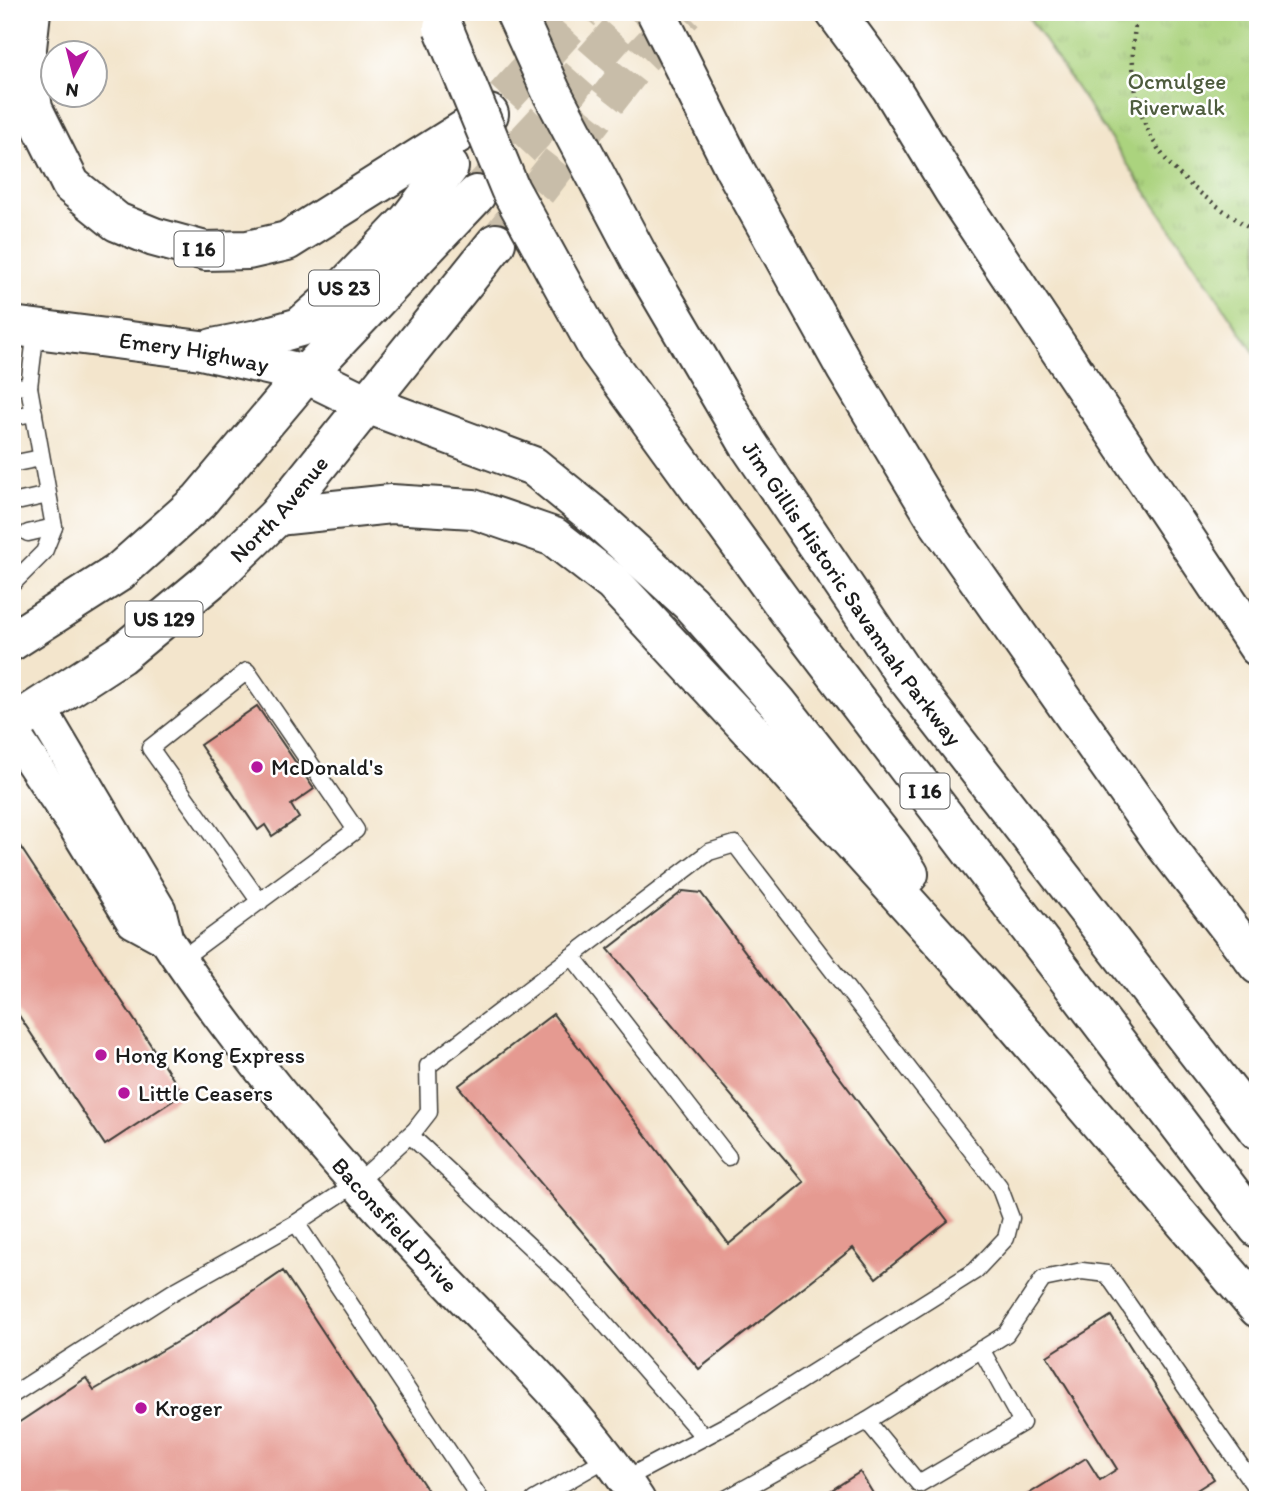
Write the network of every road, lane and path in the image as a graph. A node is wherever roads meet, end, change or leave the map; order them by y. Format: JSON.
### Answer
{"nodes":[{"id":1,"x":31,"y":12,"type":"edge"},
{"id":2,"x":515,"y":12,"type":"edge"},
{"id":3,"x":656,"y":12,"type":"edge"},
{"id":4,"x":835,"y":12,"type":"edge"},
{"id":5,"x":863,"y":12,"type":"edge"},
{"id":6,"x":1136,"y":12,"type":"edge"},
{"id":7,"x":437,"y":17,"type":"edge"},
{"id":8,"x":891,"y":88,"type":"junction"},
{"id":9,"x":489,"y":114,"type":"tunnel mouth"},
{"id":10,"x":449,"y":167,"type":"tunnel mouth"},
{"id":11,"x":476,"y":195,"type":"tunnel mouth"},
{"id":12,"x":1258,"y":234,"type":"edge"},
{"id":13,"x":496,"y":243,"type":"tunnel mouth"},
{"id":14,"x":24,"y":327,"type":"edge"},
{"id":15,"x":201,"y":350,"type":"junction"},
{"id":16,"x":306,"y":374,"type":"junction"},
{"id":17,"x":21,"y":387,"type":"edge"},
{"id":18,"x":367,"y":404,"type":"junction"},
{"id":19,"x":34,"y":413,"type":"junction"},
{"id":20,"x":12,"y":417,"type":"edge"},
{"id":21,"x":41,"y":458,"type":"junction"},
{"id":22,"x":16,"y":463,"type":"dead end"},
{"id":23,"x":48,"y":495,"type":"junction"},
{"id":24,"x":21,"y":501,"type":"dead end"},
{"id":25,"x":277,"y":516,"type":"junction"},
{"id":26,"x":54,"y":527,"type":"junction"},
{"id":27,"x":28,"y":533,"type":"dead end"},
{"id":28,"x":12,"y":584,"type":"edge"},
{"id":29,"x":12,"y":641,"type":"edge"},
{"id":30,"x":1258,"y":647,"type":"edge"},
{"id":31,"x":22,"y":722,"type":"edge"},
{"id":32,"x":260,"y":902,"type":"junction"},
{"id":33,"x":173,"y":949,"type":"junction"},
{"id":34,"x":572,"y":956,"type":"junction"},
{"id":35,"x":1258,"y":965,"type":"edge"},
{"id":36,"x":993,"y":998,"type":"junction"},
{"id":37,"x":1258,"y":1130,"type":"edge"},
{"id":38,"x":410,"y":1135,"type":"junction"},
{"id":39,"x":728,"y":1157,"type":"dead end"},
{"id":40,"x":357,"y":1183,"type":"junction"},
{"id":41,"x":296,"y":1223,"type":"junction"},
{"id":42,"x":1258,"y":1228,"type":"edge"},
{"id":43,"x":1258,"y":1308,"type":"edge"},
{"id":44,"x":981,"y":1349,"type":"junction"},
{"id":45,"x":12,"y":1395,"type":"edge"},
{"id":46,"x":867,"y":1421,"type":"junction"},
{"id":47,"x":704,"y":1437,"type":"junction"},
{"id":48,"x":624,"y":1478,"type":"edge"},
{"id":49,"x":1258,"y":1491,"type":"edge"},
{"id":50,"x":728,"y":1499,"type":"edge"},
{"id":51,"x":481,"y":1500,"type":"edge"},
{"id":52,"x":534,"y":1500,"type":"edge"}],
"edges":[{"from":1,"to":9,"type":"highway","number":"I 16"},
{"from":2,"to":37,"type":"highway","name":"Jim Gillis Historic Savannah Parkway","number":"I 16","bridge":true},
{"from":3,"to":35,"type":"highway","bridge":true},
{"from":4,"to":8,"type":"highway"},
{"from":5,"to":8,"type":"highway"},
{"from":6,"to":12,"type":"path"},
{"from":7,"to":42,"type":"highway","number":"I 16","bridge":true},
{"from":8,"to":30,"type":"highway"},
{"from":10,"to":15,"type":"highway","number":"US 23"},
{"from":11,"to":16,"type":"highway","number":"US 129"},
{"from":13,"to":18,"type":"highway","name":"North Avenue"},
{"from":14,"to":15,"type":"highway","name":"Emery Highway","number":"US 23"},
{"from":14,"to":17,"type":"lane"},
{"from":15,"to":16,"type":"highway","name":"Emery Highway","number":"US 23"},
{"from":16,"to":18,"type":"highway","name":"Emery Highway","number":"US 23"},
{"from":16,"to":29,"type":"highway","number":"US 129"},
{"from":17,"to":19,"type":"lane"},
{"from":18,"to":25,"type":"highway","name":"North Avenue","number":"US 129"},
{"from":18,"to":36,"type":"highway","name":"Emery Highway"},
{"from":19,"to":20,"type":"lane"},
{"from":19,"to":21,"type":"lane"},
{"from":21,"to":22,"type":"lane"},
{"from":21,"to":23,"type":"lane"},
{"from":23,"to":24,"type":"lane"},
{"from":23,"to":26,"type":"lane"},
{"from":25,"to":31,"type":"highway","name":"North Avenue","number":"US 129"},
{"from":25,"to":36,"type":"highway"},
{"from":26,"to":27,"type":"lane"},
{"from":26,"to":28,"type":"lane"},
{"from":31,"to":33,"type":"street","name":"Baconsfield Drive"},
{"from":32,"to":32,"type":"lane"},
{"from":32,"to":33,"type":"lane"},
{"from":33,"to":40,"type":"street","name":"Baconsfield Drive"},
{"from":34,"to":38,"type":"lane"},
{"from":34,"to":39,"type":"lane"},
{"from":34,"to":47,"type":"lane"},
{"from":36,"to":43,"type":"highway"},
{"from":38,"to":40,"type":"lane"},
{"from":38,"to":47,"type":"lane"},
{"from":40,"to":41,"type":"lane"},
{"from":40,"to":48,"type":"street","name":"Baconsfield Drive"},
{"from":41,"to":45,"type":"lane"},
{"from":41,"to":51,"type":"lane"},
{"from":44,"to":46,"type":"lane"},
{"from":44,"to":46,"type":"lane"},
{"from":44,"to":49,"type":"lane"},
{"from":46,"to":50,"type":"lane"},
{"from":47,"to":48,"type":"lane"},
{"from":48,"to":52,"type":"lane"}]}
